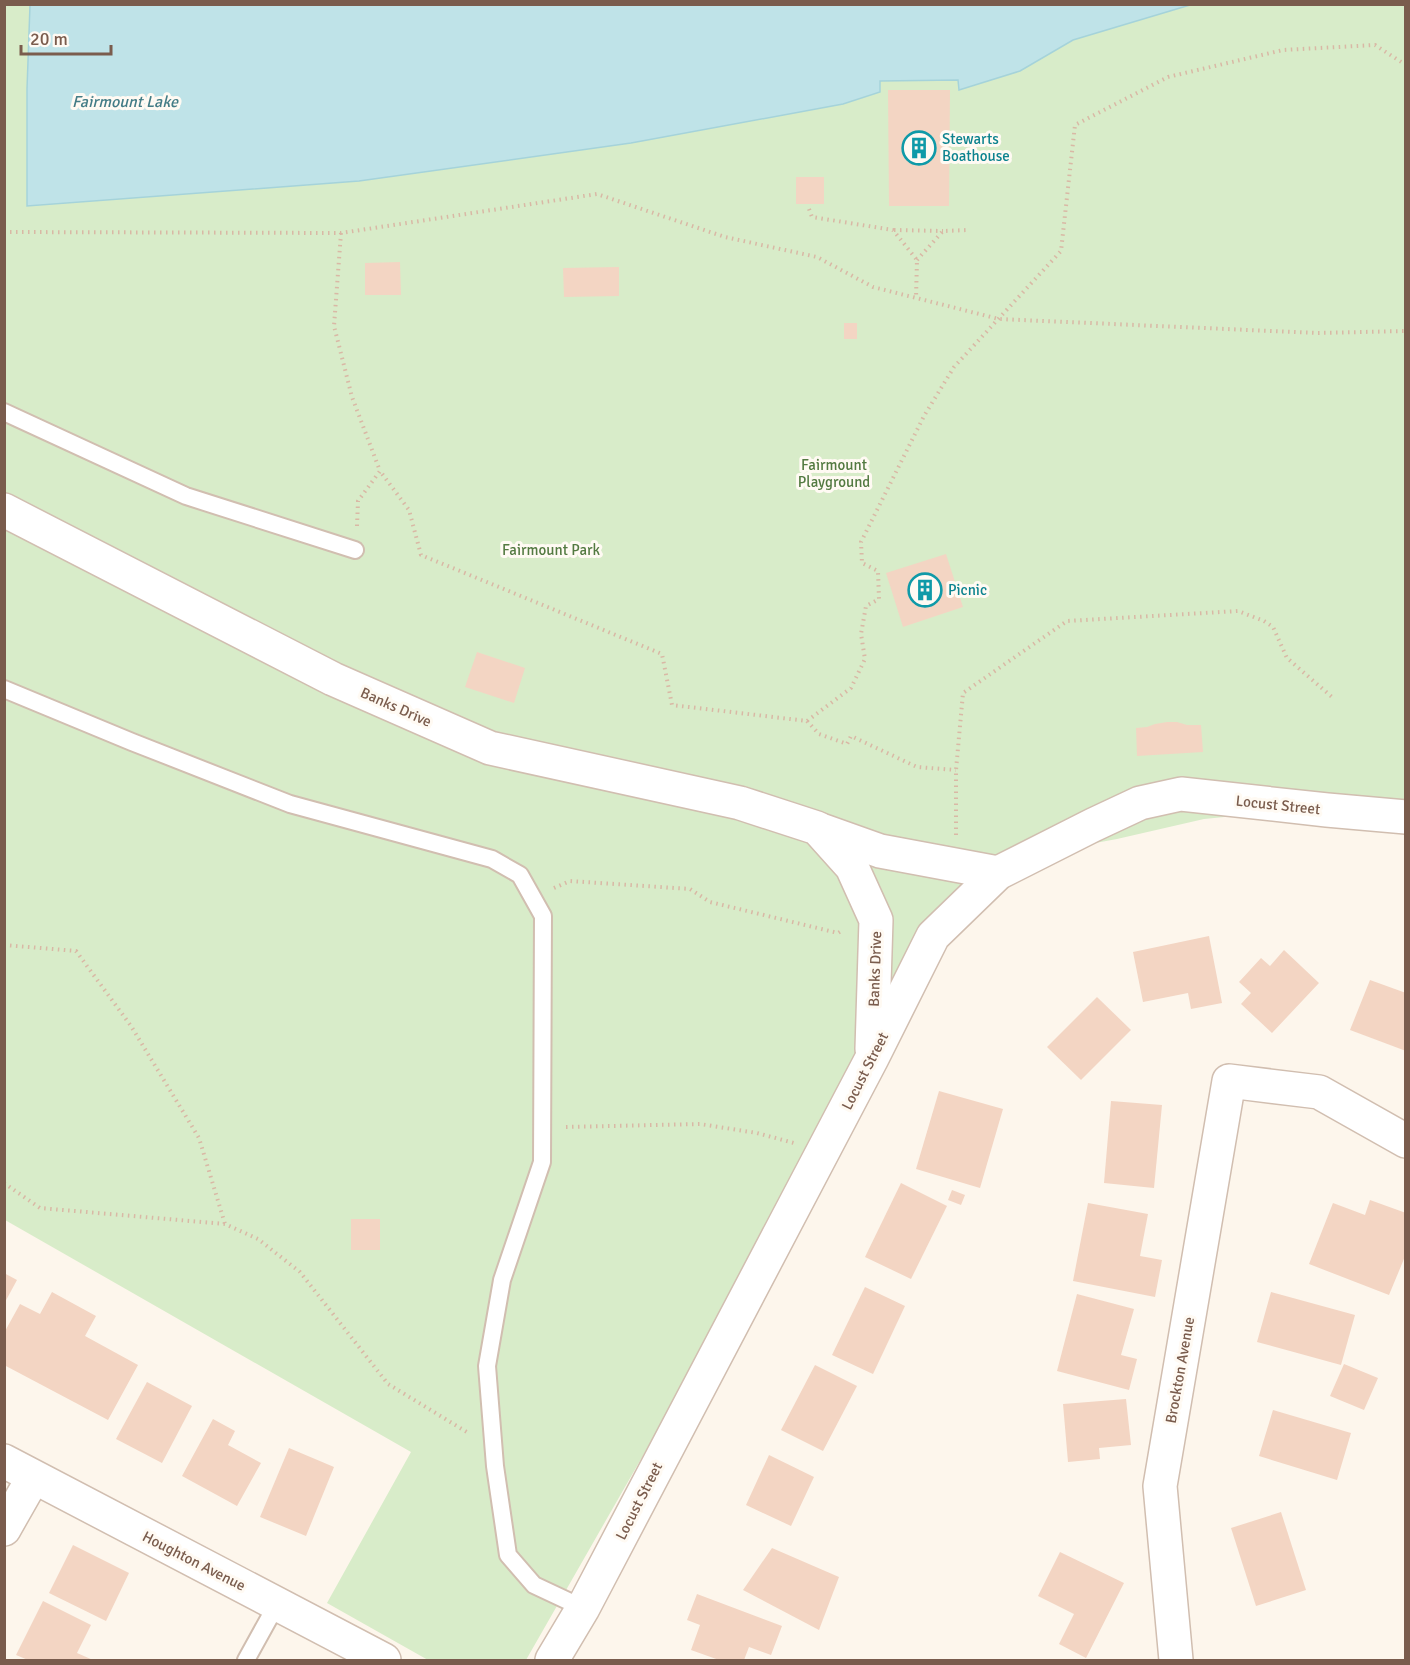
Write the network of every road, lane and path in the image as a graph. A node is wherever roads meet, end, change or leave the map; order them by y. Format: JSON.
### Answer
{"nodes":[{"id":1,"x":1406,"y":65,"type":"edge"},
{"id":2,"x":809,"y":209,"type":"dead end"},
{"id":3,"x":893,"y":230,"type":"junction"},
{"id":4,"x":968,"y":230,"type":"dead end"},
{"id":5,"x":943,"y":231,"type":"junction"},
{"id":6,"x":4,"y":232,"type":"edge"},
{"id":7,"x":341,"y":233,"type":"junction"},
{"id":8,"x":917,"y":260,"type":"junction"},
{"id":9,"x":916,"y":298,"type":"junction"},
{"id":10,"x":999,"y":319,"type":"junction"},
{"id":11,"x":1406,"y":331,"type":"edge"},
{"id":12,"x":4,"y":412,"type":"edge"},
{"id":13,"x":380,"y":471,"type":"junction"},
{"id":14,"x":4,"y":510,"type":"edge"},
{"id":15,"x":355,"y":550,"type":"joint"},
{"id":16,"x":4,"y":689,"type":"edge"},
{"id":17,"x":1332,"y":697,"type":"dead end"},
{"id":18,"x":807,"y":721,"type":"junction"},
{"id":19,"x":956,"y":770,"type":"junction"},
{"id":20,"x":1406,"y":817,"type":"edge"},
{"id":21,"x":816,"y":828,"type":"junction"},
{"id":22,"x":956,"y":836,"type":"dead end"},
{"id":23,"x":998,"y":873,"type":"junction"},
{"id":24,"x":532,"y":897,"type":"junction"},
{"id":25,"x":873,"y":914,"type":"junction"},
{"id":26,"x":4,"y":945,"type":"edge"},
{"id":27,"x":872,"y":1058,"type":"junction"},
{"id":28,"x":543,"y":1127,"type":"junction"},
{"id":29,"x":1406,"y":1141,"type":"edge"},
{"id":30,"x":823,"y":1151,"type":"junction"},
{"id":31,"x":4,"y":1183,"type":"edge"},
{"id":32,"x":225,"y":1224,"type":"junction"},
{"id":33,"x":494,"y":1449,"type":"junction"},
{"id":34,"x":4,"y":1461,"type":"edge"},
{"id":35,"x":33,"y":1478,"type":"junction"},
{"id":36,"x":4,"y":1529,"type":"edge"},
{"id":37,"x":277,"y":1604,"type":"junction"},
{"id":38,"x":584,"y":1608,"type":"junction"},
{"id":39,"x":246,"y":1660,"type":"edge"},
{"id":40,"x":384,"y":1660,"type":"edge"},
{"id":41,"x":552,"y":1660,"type":"edge"},
{"id":42,"x":1176,"y":1660,"type":"edge"}],
"edges":[{"from":1,"to":10,"type":"path"},
{"from":2,"to":3,"type":"path"},
{"from":3,"to":5,"type":"path"},
{"from":3,"to":8,"type":"path"},
{"from":4,"to":5,"type":"path"},
{"from":5,"to":8,"type":"path"},
{"from":6,"to":7,"type":"path"},
{"from":7,"to":9,"type":"path"},
{"from":7,"to":13,"type":"path"},
{"from":8,"to":9,"type":"path"},
{"from":9,"to":10,"type":"path"},
{"from":10,"to":11,"type":"path"},
{"from":10,"to":18,"type":"path"},
{"from":12,"to":15,"type":"lane"},
{"from":13,"to":15,"type":"path"},
{"from":13,"to":18,"type":"path"},
{"from":14,"to":21,"type":"street","name":"Banks Drive"},
{"from":16,"to":24,"type":"lane"},
{"from":17,"to":19,"type":"path"},
{"from":18,"to":19,"type":"path"},
{"from":19,"to":22,"type":"path"},
{"from":20,"to":23,"type":"street","name":"Locust Street"},
{"from":21,"to":23,"type":"street","name":"Banks Drive"},
{"from":21,"to":25,"type":"street","name":"Banks Drive"},
{"from":23,"to":27,"type":"street","name":"Locust Street"},
{"from":24,"to":25,"type":"path"},
{"from":24,"to":28,"type":"lane"},
{"from":25,"to":27,"type":"street","name":"Banks Drive"},
{"from":26,"to":32,"type":"path"},
{"from":27,"to":30,"type":"street","name":"Locust Street"},
{"from":28,"to":30,"type":"path"},
{"from":28,"to":33,"type":"lane"},
{"from":29,"to":42,"type":"street","name":"Brockton Avenue"},
{"from":30,"to":38,"type":"street","name":"Locust Street"},
{"from":31,"to":32,"type":"path"},
{"from":32,"to":33,"type":"path"},
{"from":33,"to":38,"type":"lane"},
{"from":34,"to":35,"type":"street","name":"Houghton Avenue"},
{"from":35,"to":36,"type":"street"},
{"from":35,"to":37,"type":"street","name":"Houghton Avenue"},
{"from":37,"to":39,"type":"lane"},
{"from":37,"to":40,"type":"street","name":"Houghton Avenue"},
{"from":38,"to":41,"type":"street","name":"Locust Street"}]}
